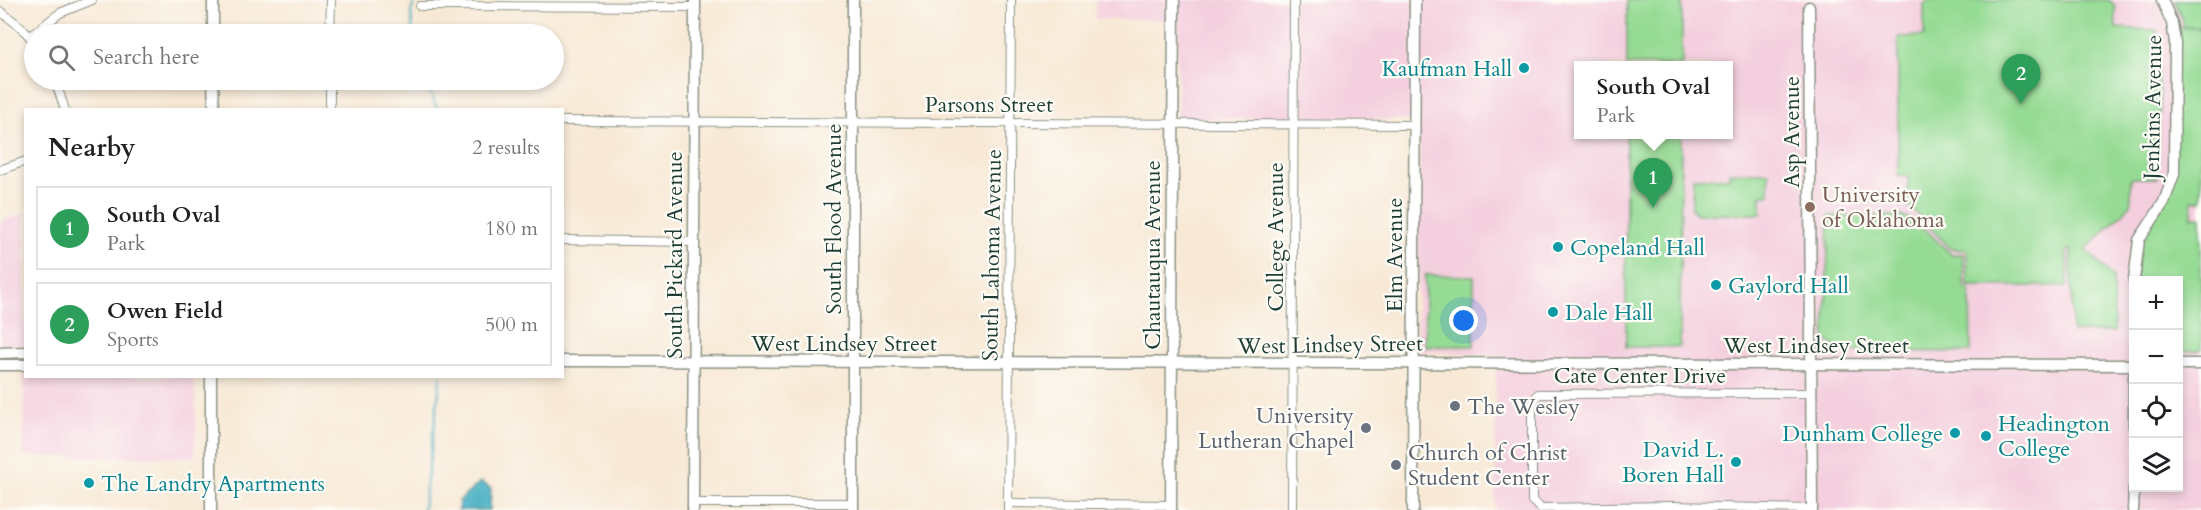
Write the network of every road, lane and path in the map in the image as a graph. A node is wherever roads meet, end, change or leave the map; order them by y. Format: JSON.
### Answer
{"nodes":[{"id":1,"x":92,"y":0,"type":"edge"},
{"id":2,"x":213,"y":0,"type":"edge"},
{"id":3,"x":331,"y":0,"type":"edge"},
{"id":4,"x":853,"y":0,"type":"edge"},
{"id":5,"x":1011,"y":0,"type":"edge"},
{"id":6,"x":1174,"y":0,"type":"edge"},
{"id":7,"x":1294,"y":0,"type":"edge"},
{"id":8,"x":1415,"y":0,"type":"edge"},
{"id":9,"x":2162,"y":0,"type":"edge"},
{"id":10,"x":695,"y":3,"type":"edge"},
{"id":11,"x":420,"y":6,"type":"dead end"},
{"id":12,"x":1809,"y":7,"type":"dead end"},
{"id":13,"x":0,"y":11,"type":"edge"},
{"id":14,"x":48,"y":24,"type":"edge"},
{"id":15,"x":213,"y":24,"type":"edge"},
{"id":16,"x":330,"y":24,"type":"edge"},
{"id":17,"x":24,"y":32,"type":"edge"},
{"id":18,"x":59,"y":90,"type":"edge"},
{"id":19,"x":213,"y":90,"type":"edge"},
{"id":20,"x":330,"y":90,"type":"edge"},
{"id":21,"x":65,"y":108,"type":"edge"},
{"id":22,"x":214,"y":108,"type":"edge"},
{"id":23,"x":330,"y":108,"type":"edge"},
{"id":24,"x":564,"y":121,"type":"edge"},
{"id":25,"x":694,"y":121,"type":"junction"},
{"id":26,"x":853,"y":122,"type":"junction"},
{"id":27,"x":1011,"y":123,"type":"junction"},
{"id":28,"x":1173,"y":123,"type":"junction"},
{"id":29,"x":1293,"y":123,"type":"junction"},
{"id":30,"x":1414,"y":125,"type":"junction"},
{"id":31,"x":24,"y":162,"type":"edge"},
{"id":32,"x":0,"y":170,"type":"edge"},
{"id":33,"x":564,"y":240,"type":"edge"},
{"id":34,"x":694,"y":242,"type":"junction"},
{"id":35,"x":2134,"y":276,"type":"edge"},
{"id":36,"x":24,"y":352,"type":"edge"},
{"id":37,"x":0,"y":353,"type":"edge"},
{"id":38,"x":564,"y":361,"type":"edge"},
{"id":39,"x":1413,"y":361,"type":"junction"},
{"id":40,"x":694,"y":362,"type":"junction"},
{"id":41,"x":853,"y":363,"type":"junction"},
{"id":42,"x":1009,"y":363,"type":"junction"},
{"id":43,"x":2183,"y":364,"type":"edge"},
{"id":44,"x":2201,"y":364,"type":"edge"},
{"id":45,"x":0,"y":365,"type":"edge"},
{"id":46,"x":24,"y":365,"type":"edge"},
{"id":47,"x":1171,"y":365,"type":"junction"},
{"id":48,"x":1292,"y":365,"type":"junction"},
{"id":49,"x":1810,"y":365,"type":"junction"},
{"id":50,"x":2129,"y":365,"type":"edge"},
{"id":51,"x":211,"y":378,"type":"edge"},
{"id":52,"x":1810,"y":393,"type":"junction"},
{"id":53,"x":2134,"y":492,"type":"edge"},
{"id":54,"x":693,"y":506,"type":"edge"},
{"id":55,"x":853,"y":506,"type":"edge"},
{"id":56,"x":1008,"y":507,"type":"edge"},
{"id":57,"x":1171,"y":508,"type":"edge"},
{"id":58,"x":211,"y":510,"type":"edge"},
{"id":59,"x":1292,"y":510,"type":"edge"},
{"id":60,"x":1413,"y":510,"type":"edge"},
{"id":61,"x":1812,"y":510,"type":"edge"},
{"id":62,"x":2133,"y":510,"type":"edge"}],
"edges":[{"from":1,"to":14,"type":"street"},
{"from":2,"to":15,"type":"street"},
{"from":3,"to":16,"type":"street"},
{"from":4,"to":26,"type":"street","name":"South Flood Avenue"},
{"from":5,"to":27,"type":"street","name":"South Lahoma Avenue"},
{"from":6,"to":28,"type":"street","name":"Chautauqua Avenue"},
{"from":7,"to":29,"type":"street","name":"College Avenue"},
{"from":8,"to":30,"type":"street","name":"Elm Avenue"},
{"from":9,"to":35,"type":"street","name":"Jenkins Avenue"},
{"from":10,"to":11,"type":"street"},
{"from":10,"to":25,"type":"street","name":"South Pickard Avenue"},
{"from":12,"to":49,"type":"street","name":"Asp Avenue"},
{"from":13,"to":17,"type":"street"},
{"from":18,"to":21,"type":"street"},
{"from":19,"to":22,"type":"street"},
{"from":20,"to":23,"type":"street"},
{"from":24,"to":25,"type":"street","name":"Parsons Street"},
{"from":25,"to":26,"type":"street","name":"Parsons Street"},
{"from":25,"to":34,"type":"street","name":"South Pickard Avenue"},
{"from":26,"to":27,"type":"street","name":"Parsons Street"},
{"from":26,"to":41,"type":"street","name":"South Flood Avenue"},
{"from":27,"to":28,"type":"street","name":"Parsons Street"},
{"from":27,"to":42,"type":"street","name":"South Lahoma Avenue"},
{"from":28,"to":29,"type":"street","name":"Parsons Street"},
{"from":28,"to":47,"type":"street","name":"Chautauqua Avenue"},
{"from":29,"to":30,"type":"street","name":"Parsons Street"},
{"from":29,"to":48,"type":"street","name":"College Avenue"},
{"from":30,"to":39,"type":"street","name":"Elm Avenue"},
{"from":31,"to":32,"type":"street"},
{"from":33,"to":34,"type":"street"},
{"from":34,"to":40,"type":"street","name":"South Pickard Avenue"},
{"from":36,"to":37,"type":"street"},
{"from":38,"to":40,"type":"street","name":"West Lindsey Street"},
{"from":39,"to":48,"type":"street","name":"West Lindsey Street"},
{"from":39,"to":49,"type":"street","name":"West Lindsey Street"},
{"from":39,"to":60,"type":"street","name":"Elm Avenue"},
{"from":40,"to":41,"type":"street","name":"West Lindsey Street"},
{"from":40,"to":54,"type":"street","name":"South Pickard Avenue"},
{"from":41,"to":42,"type":"street","name":"West Lindsey Street"},
{"from":41,"to":55,"type":"street","name":"South Flood Avenue"},
{"from":42,"to":47,"type":"street","name":"West Lindsey Street"},
{"from":42,"to":56,"type":"street","name":"South Lahoma Avenue"},
{"from":43,"to":44,"type":"street"},
{"from":45,"to":46,"type":"street"},
{"from":47,"to":48,"type":"street","name":"West Lindsey Street"},
{"from":47,"to":57,"type":"street","name":"Chautauqua Avenue"},
{"from":48,"to":59,"type":"street","name":"College Avenue"},
{"from":49,"to":50,"type":"street","name":"West Lindsey Street"},
{"from":49,"to":52,"type":"street","name":"Asp Avenue"},
{"from":51,"to":58,"type":"street"},
{"from":52,"to":61,"type":"street","name":"Asp Avenue"},
{"from":52,"to":61,"type":"street","name":"Cate Center Drive"},
{"from":53,"to":62,"type":"street"},
{"from":54,"to":55,"type":"street"},
{"from":56,"to":57,"type":"street"}]}
